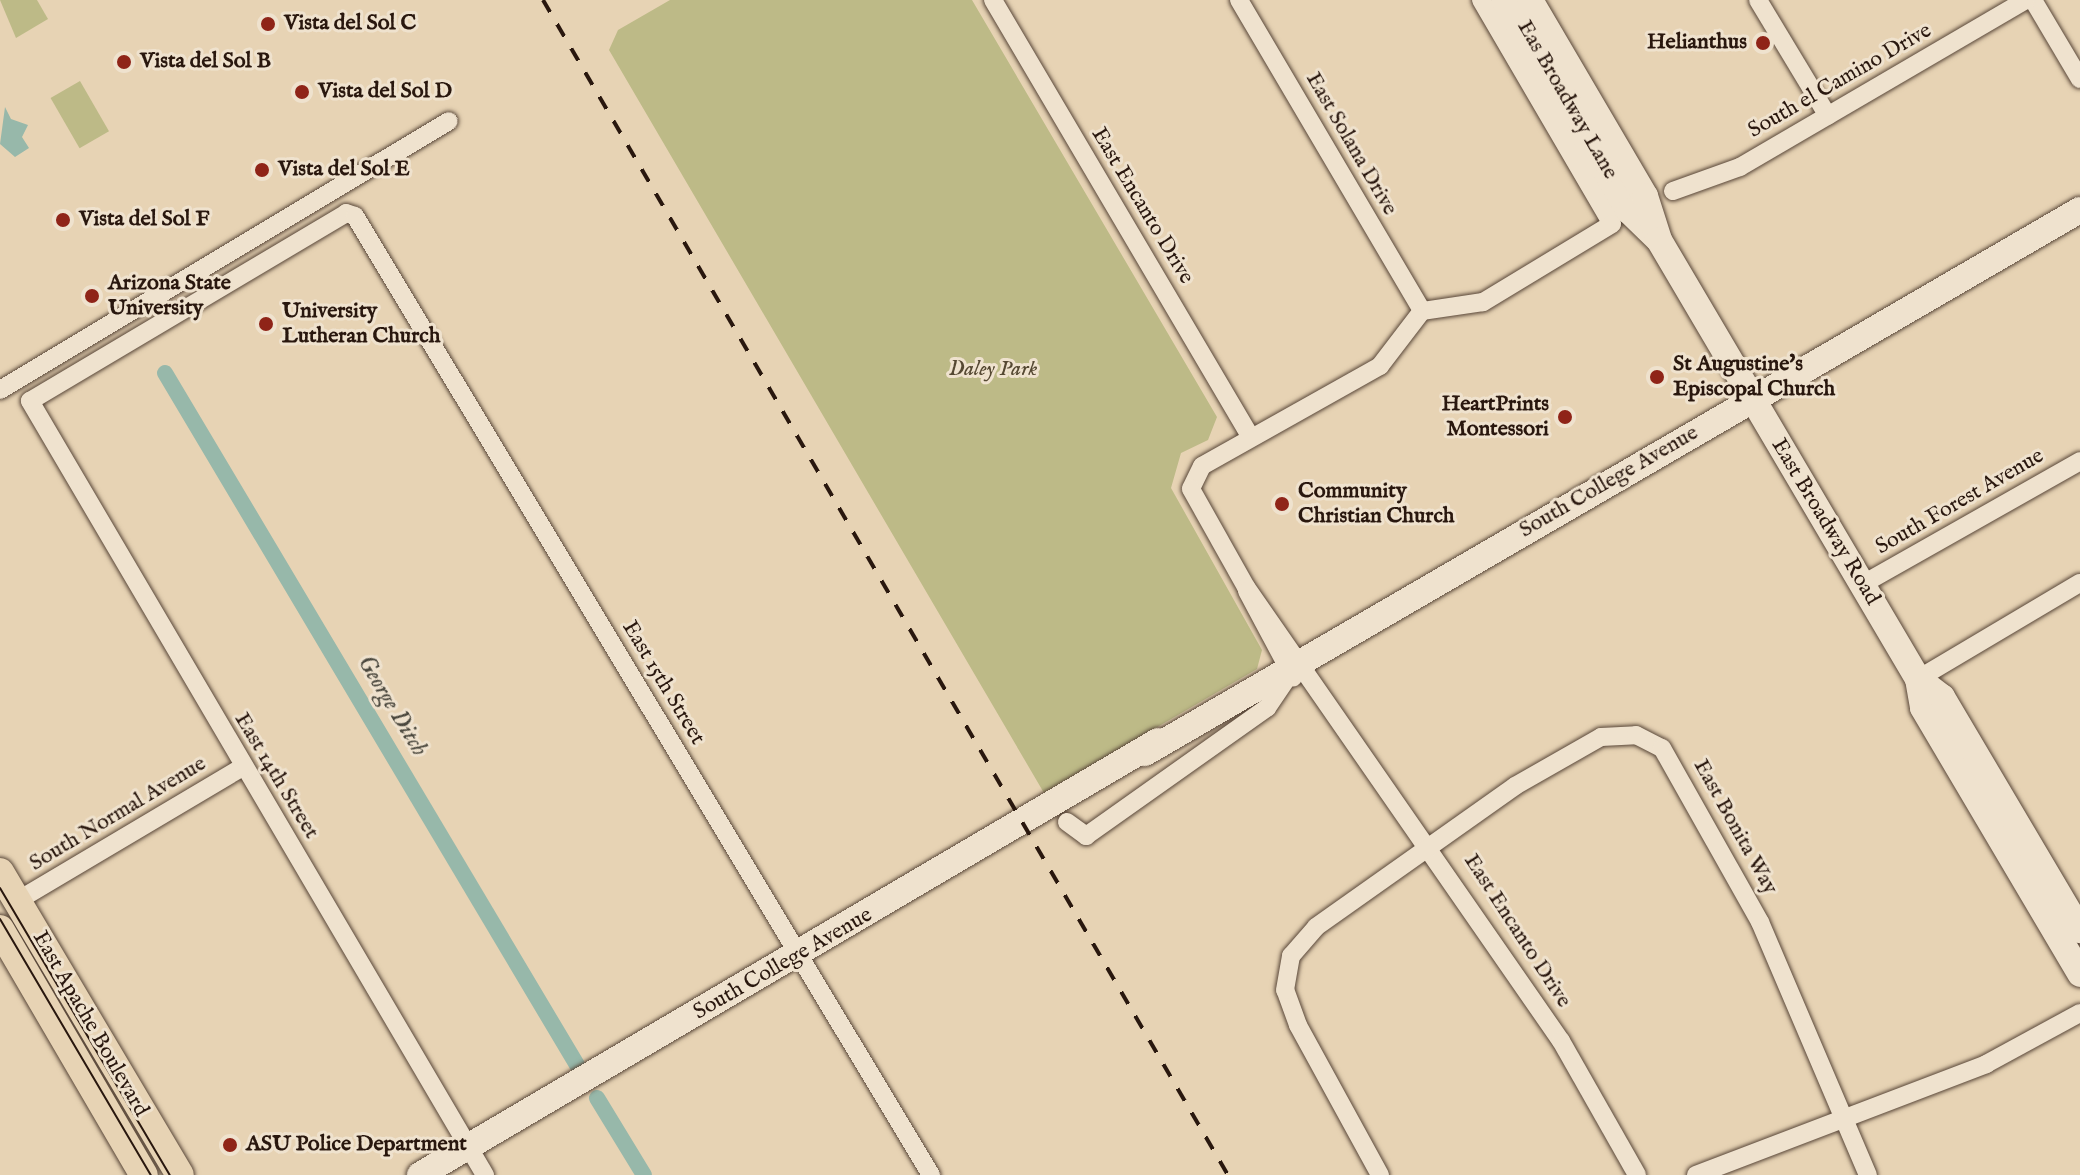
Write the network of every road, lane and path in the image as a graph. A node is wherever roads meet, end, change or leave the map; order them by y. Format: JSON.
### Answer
{"nodes":[{"id":1,"x":993,"y":0,"type":"edge"},
{"id":2,"x":1239,"y":0,"type":"edge"},
{"id":3,"x":1481,"y":0,"type":"edge"},
{"id":4,"x":1504,"y":0,"type":"edge"},
{"id":5,"x":1530,"y":0,"type":"edge"},
{"id":6,"x":1758,"y":0,"type":"edge"},
{"id":7,"x":2026,"y":0,"type":"edge"},
{"id":8,"x":2033,"y":0,"type":"edge"},
{"id":9,"x":2080,"y":79,"type":"edge"},
{"id":10,"x":1828,"y":116,"type":"junction"},
{"id":11,"x":449,"y":121,"type":"dead end"},
{"id":12,"x":1673,"y":191,"type":"dead end"},
{"id":13,"x":2080,"y":210,"type":"edge"},
{"id":14,"x":355,"y":216,"type":"joint"},
{"id":15,"x":1659,"y":240,"type":"junction"},
{"id":16,"x":1422,"y":311,"type":"junction"},
{"id":17,"x":0,"y":390,"type":"edge"},
{"id":18,"x":1752,"y":398,"type":"junction"},
{"id":19,"x":1250,"y":436,"type":"junction"},
{"id":20,"x":2080,"y":461,"type":"edge"},
{"id":21,"x":2080,"y":583,"type":"edge"},
{"id":22,"x":1863,"y":584,"type":"junction"},
{"id":23,"x":1292,"y":666,"type":"junction"},
{"id":24,"x":1918,"y":679,"type":"junction"},
{"id":25,"x":243,"y":767,"type":"junction"},
{"id":26,"x":1067,"y":822,"type":"dead end"},
{"id":27,"x":1431,"y":845,"type":"junction"},
{"id":28,"x":0,"y":872,"type":"edge"},
{"id":29,"x":6,"y":905,"type":"edge"},
{"id":30,"x":0,"y":929,"type":"edge"},
{"id":31,"x":2080,"y":930,"type":"edge"},
{"id":32,"x":799,"y":954,"type":"junction"},
{"id":33,"x":2080,"y":974,"type":"edge"},
{"id":34,"x":2080,"y":1013,"type":"edge"},
{"id":35,"x":1844,"y":1118,"type":"junction"},
{"id":36,"x":468,"y":1146,"type":"junction"},
{"id":37,"x":144,"y":1175,"type":"edge"},
{"id":38,"x":180,"y":1175,"type":"edge"},
{"id":39,"x":420,"y":1175,"type":"edge"},
{"id":40,"x":485,"y":1175,"type":"edge"},
{"id":41,"x":931,"y":1175,"type":"edge"},
{"id":42,"x":1380,"y":1175,"type":"edge"},
{"id":43,"x":1637,"y":1175,"type":"edge"},
{"id":44,"x":1696,"y":1175,"type":"edge"},
{"id":45,"x":1868,"y":1175,"type":"edge"}],
"edges":[{"from":1,"to":19,"type":"street","name":"East Encanto Drive"},
{"from":2,"to":16,"type":"street","name":"East Solana Drive"},
{"from":3,"to":16,"type":"street","name":"Eas Broadway Lane"},
{"from":4,"to":15,"type":"street","name":"East Broadway Road"},
{"from":5,"to":15,"type":"street","name":"East Broadway Road"},
{"from":6,"to":10,"type":"street"},
{"from":7,"to":10,"type":"street","name":"South el Camino Drive"},
{"from":8,"to":9,"type":"street"},
{"from":10,"to":12,"type":"street","name":"South el Camino Drive"},
{"from":11,"to":17,"type":"street"},
{"from":13,"to":18,"type":"street","name":"South College Avenue"},
{"from":14,"to":25,"type":"street","name":"East 14th Street"},
{"from":14,"to":32,"type":"street","name":"East 15th Street"},
{"from":15,"to":18,"type":"street","name":"East Broadway Road"},
{"from":16,"to":19,"type":"street"},
{"from":18,"to":22,"type":"street","name":"East Broadway Road"},
{"from":18,"to":23,"type":"street","name":"South College Avenue"},
{"from":19,"to":23,"type":"street","name":"East Encanto Drive"},
{"from":20,"to":22,"type":"street","name":"South Forest Avenue"},
{"from":21,"to":24,"type":"street"},
{"from":22,"to":24,"type":"street","name":"East Broadway Road"},
{"from":23,"to":26,"type":"street"},
{"from":23,"to":27,"type":"street","name":"East Encanto Drive"},
{"from":23,"to":32,"type":"street","name":"South College Avenue"},
{"from":24,"to":31,"type":"street","name":"East Broadway Road"},
{"from":24,"to":33,"type":"street","name":"East Broadway Road"},
{"from":25,"to":29,"type":"street","name":"South Normal Avenue"},
{"from":25,"to":36,"type":"street","name":"East 14th Street"},
{"from":27,"to":35,"type":"street","name":"East Bonita Way"},
{"from":27,"to":42,"type":"street","name":"East Bonita Way"},
{"from":27,"to":43,"type":"street","name":"East Encanto Drive"},
{"from":28,"to":29,"type":"main road","name":"East Apache Boulevard"},
{"from":29,"to":38,"type":"main road","name":"East Apache Boulevard"},
{"from":30,"to":37,"type":"main road","name":"East Apache Boulevard"},
{"from":32,"to":36,"type":"street","name":"South College Avenue"},
{"from":32,"to":41,"type":"street","name":"East 15th Street"},
{"from":34,"to":35,"type":"street"},
{"from":35,"to":44,"type":"street"},
{"from":35,"to":45,"type":"street","name":"East Bonita Way"},
{"from":36,"to":39,"type":"street","name":"South College Avenue"},
{"from":36,"to":40,"type":"street","name":"East 14th Street"}]}
